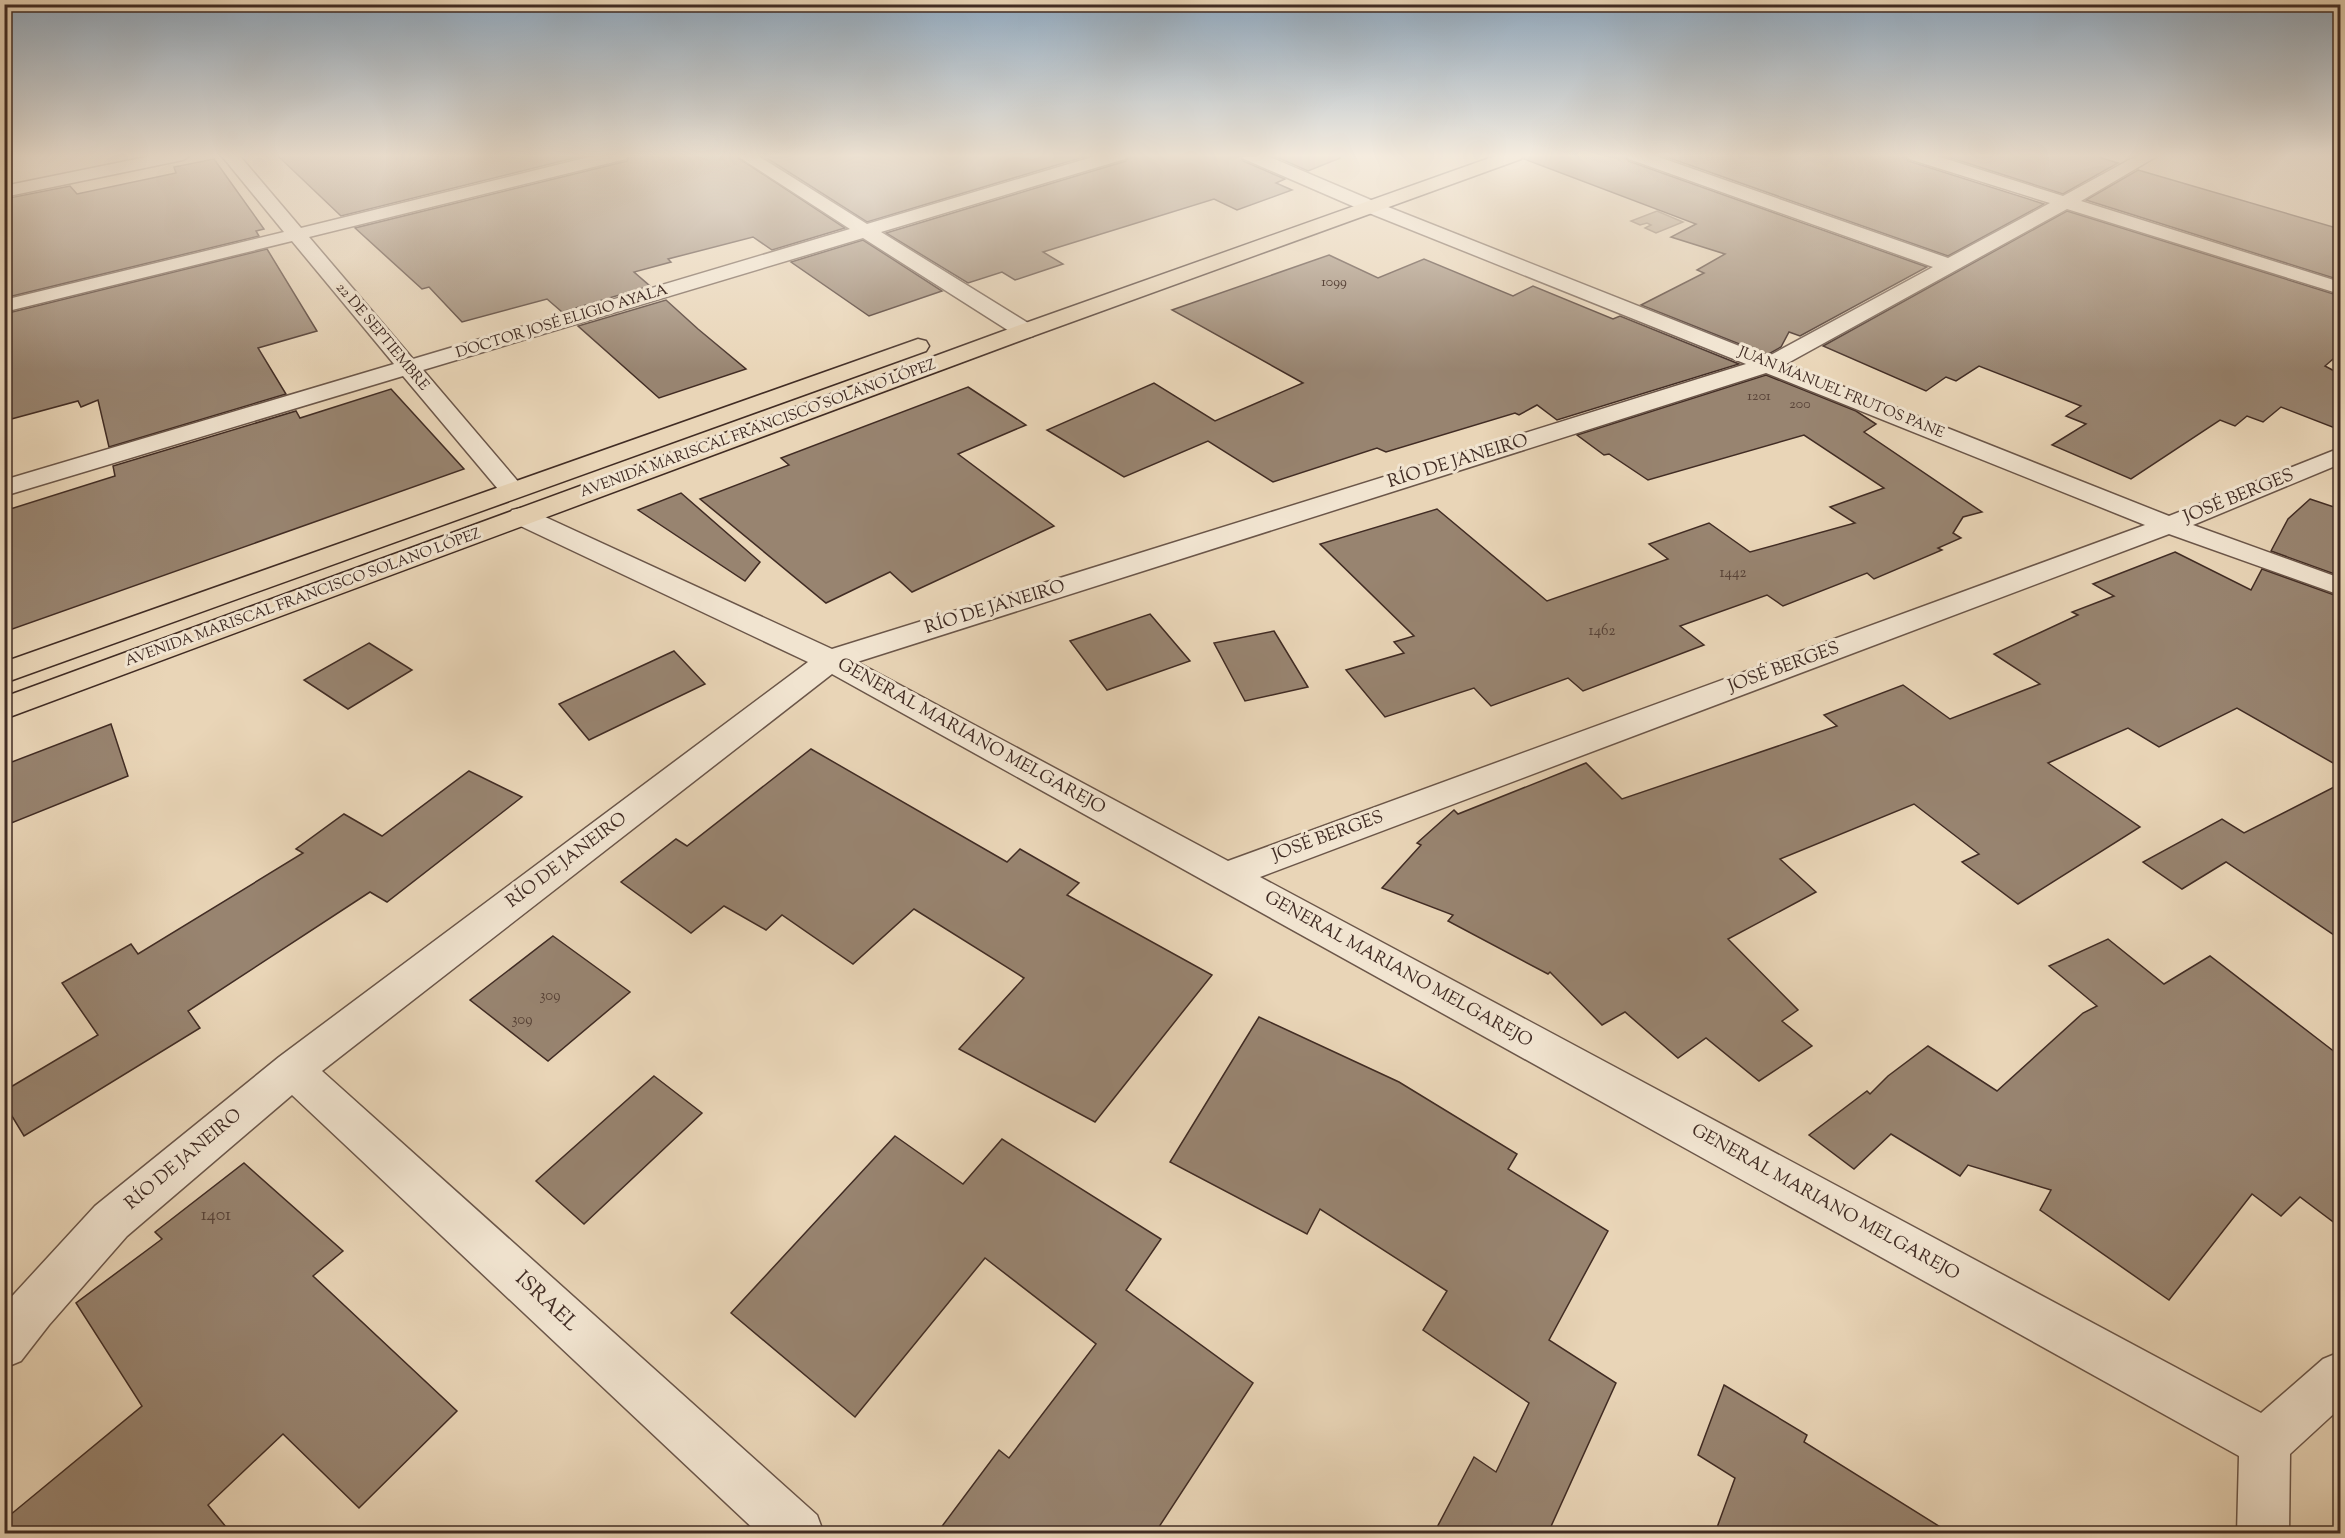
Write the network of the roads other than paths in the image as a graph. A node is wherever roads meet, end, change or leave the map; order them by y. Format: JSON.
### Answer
{"nodes":[{"id":1,"x":289,"y":227,"type":"edge"},
{"id":2,"x":329,"y":227,"type":"edge"},
{"id":3,"x":859,"y":227,"type":"edge"},
{"id":4,"x":880,"y":227,"type":"edge"},
{"id":5,"x":1289,"y":227,"type":"edge"},
{"id":6,"x":1295,"y":227,"type":"edge"},
{"id":7,"x":1440,"y":227,"type":"edge"},
{"id":8,"x":1839,"y":227,"type":"edge"},
{"id":9,"x":2021,"y":227,"type":"edge"},
{"id":10,"x":2145,"y":227,"type":"edge"},
{"id":11,"x":866,"y":231,"type":"junction"},
{"id":12,"x":296,"y":235,"type":"junction"},
{"id":13,"x":1950,"y":266,"type":"junction"},
{"id":14,"x":1150,"y":286,"type":"junction"},
{"id":15,"x":2340,"y":288,"type":"edge"},
{"id":16,"x":4,"y":306,"type":"edge"},
{"id":17,"x":1025,"y":308,"type":"dead end"},
{"id":18,"x":1003,"y":316,"type":"junction"},
{"id":19,"x":981,"y":323,"type":"dead end"},
{"id":20,"x":1025,"y":331,"type":"junction"},
{"id":21,"x":937,"y":339,"type":"dead end"},
{"id":22,"x":1770,"y":364,"type":"junction"},
{"id":23,"x":408,"y":368,"type":"junction"},
{"id":24,"x":2340,"y":455,"type":"edge"},
{"id":25,"x":4,"y":488,"type":"edge"},
{"id":26,"x":517,"y":503,"type":"junction"},
{"id":27,"x":2169,"y":525,"type":"junction"},
{"id":28,"x":2340,"y":587,"type":"edge"},
{"id":29,"x":830,"y":660,"type":"junction"},
{"id":30,"x":4,"y":673,"type":"edge"},
{"id":31,"x":4,"y":709,"type":"edge"},
{"id":32,"x":1225,"y":876,"type":"junction"},
{"id":33,"x":293,"y":1070,"type":"junction"},
{"id":34,"x":4,"y":1344,"type":"edge"},
{"id":35,"x":2340,"y":1376,"type":"edge"},
{"id":36,"x":2265,"y":1443,"type":"junction"},
{"id":37,"x":798,"y":1533,"type":"edge"},
{"id":38,"x":2263,"y":1533,"type":"edge"}],
"edges":[{"from":1,"to":12,"type":"street","name":"22 DE SEPTIEMBRE"},
{"from":2,"to":12,"type":"street"},
{"from":3,"to":11,"type":"street"},
{"from":4,"to":11,"type":"street","name":"DOCTOR JOSÉ ELIGIO AYALA"},
{"from":5,"to":14,"type":"highway"},
{"from":6,"to":14,"type":"highway","name":"AVENIDA MARISCAL FRANCISCO SOLANO LÓPEZ"},
{"from":7,"to":22,"type":"street","name":"JUAN MANUEL FRUTOS PANE"},
{"from":8,"to":13,"type":"street"},
{"from":9,"to":13,"type":"street","name":"RÍO DE JANEIRO"},
{"from":10,"to":15,"type":"street"},
{"from":11,"to":18,"type":"street"},
{"from":11,"to":23,"type":"street","name":"DOCTOR JOSÉ ELIGIO AYALA"},
{"from":12,"to":16,"type":"street"},
{"from":12,"to":23,"type":"street","name":"22 DE SEPTIEMBRE"},
{"from":13,"to":22,"type":"street","name":"RÍO DE JANEIRO"},
{"from":14,"to":20,"type":"highway","name":"AVENIDA MARISCAL FRANCISCO SOLANO LÓPEZ"},
{"from":17,"to":18,"type":"highway"},
{"from":18,"to":19,"type":"highway"},
{"from":18,"to":20,"type":"street"},
{"from":20,"to":26,"type":"highway","name":"AVENIDA MARISCAL FRANCISCO SOLANO LÓPEZ"},
{"from":21,"to":26,"type":"highway","name":"AVENIDA MARISCAL FRANCISCO SOLANO LÓPEZ"},
{"from":22,"to":27,"type":"street","name":"JUAN MANUEL FRUTOS PANE"},
{"from":22,"to":29,"type":"street","name":"RÍO DE JANEIRO"},
{"from":23,"to":25,"type":"street","name":"DOCTOR JOSÉ ELIGIO AYALA"},
{"from":23,"to":26,"type":"street","name":"22 DE SEPTIEMBRE"},
{"from":24,"to":27,"type":"street","name":"JOSÉ BERGES"},
{"from":26,"to":29,"type":"street","name":"GENERAL MARIANO MELGAREJO"},
{"from":26,"to":30,"type":"highway","name":"AVENIDA MARISCAL FRANCISCO SOLANO LÓPEZ"},
{"from":26,"to":31,"type":"highway","name":"AVENIDA MARISCAL FRANCISCO SOLANO LÓPEZ"},
{"from":27,"to":28,"type":"street","name":"JUAN MANUEL FRUTOS PANE"},
{"from":27,"to":32,"type":"street","name":"JOSÉ BERGES"},
{"from":29,"to":32,"type":"street","name":"GENERAL MARIANO MELGAREJO"},
{"from":29,"to":33,"type":"street","name":"RÍO DE JANEIRO"},
{"from":32,"to":36,"type":"street","name":"GENERAL MARIANO MELGAREJO"},
{"from":33,"to":34,"type":"street","name":"RÍO DE JANEIRO"},
{"from":33,"to":37,"type":"street","name":"ISRAEL"},
{"from":35,"to":36,"type":"street"},
{"from":36,"to":38,"type":"street"}]}
